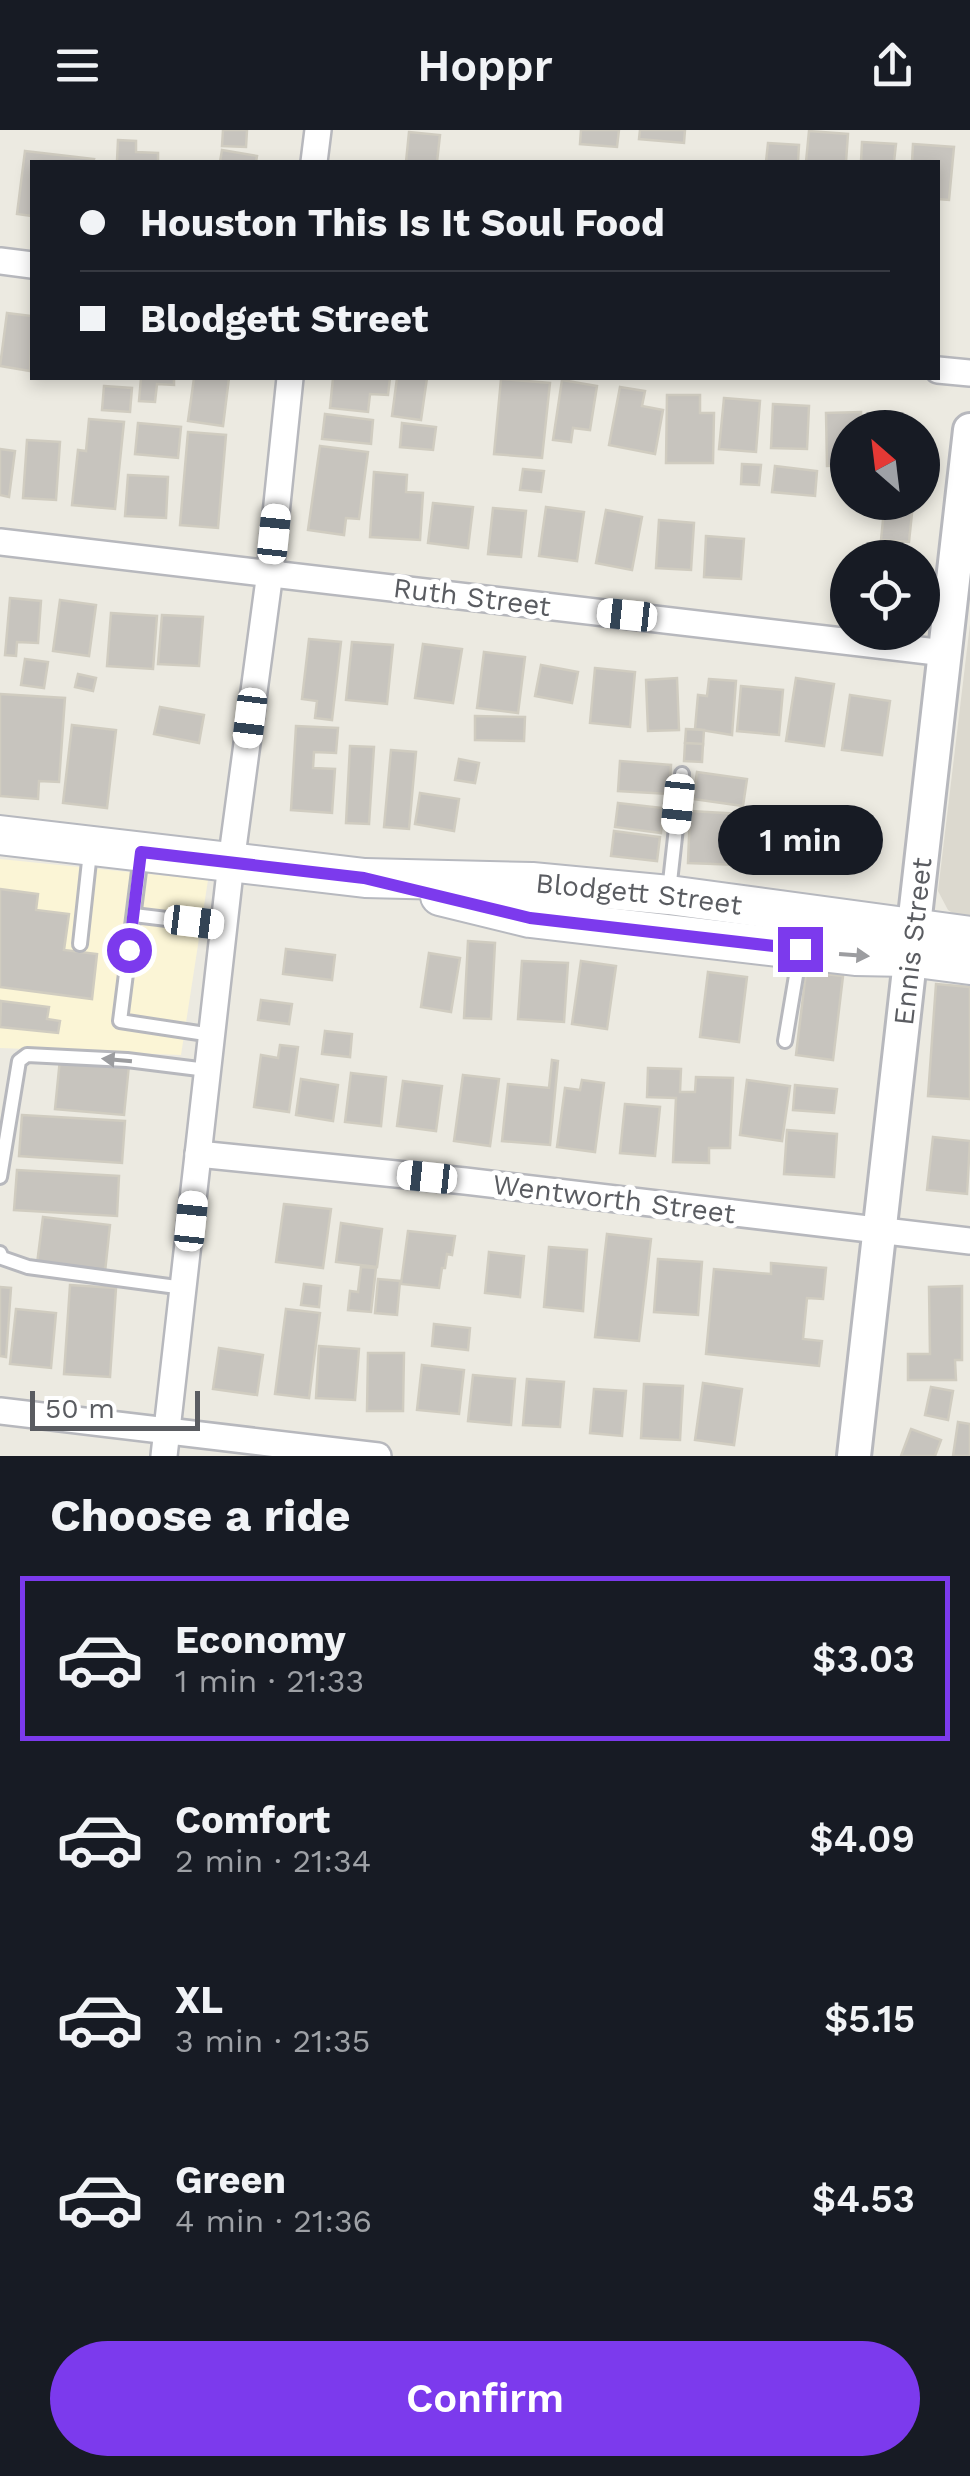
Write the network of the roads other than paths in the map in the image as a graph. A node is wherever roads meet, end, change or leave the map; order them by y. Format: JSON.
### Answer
{"nodes":[{"id":1,"x":318,"y":130,"type":"edge"},
{"id":2,"x":314,"y":160,"type":"edge"},
{"id":3,"x":0,"y":261,"type":"edge"},
{"id":4,"x":30,"y":264,"type":"edge"},
{"id":5,"x":940,"y":370,"type":"edge"},
{"id":6,"x":970,"y":373,"type":"edge"},
{"id":7,"x":290,"y":380,"type":"edge"},
{"id":8,"x":970,"y":430,"type":"edge"},
{"id":9,"x":964,"y":537,"type":"edge"},
{"id":10,"x":0,"y":542,"type":"edge"},
{"id":11,"x":270,"y":572,"type":"junction"},
{"id":12,"x":945,"y":652,"type":"junction"},
{"id":13,"x":682,"y":774,"type":"dead end"},
{"id":14,"x":0,"y":835,"type":"edge"},
{"id":15,"x":90,"y":846,"type":"junction"},
{"id":16,"x":141,"y":852,"type":"junction"},
{"id":17,"x":230,"y":864,"type":"junction"},
{"id":18,"x":364,"y":878,"type":"junction"},
{"id":19,"x":668,"y":895,"type":"junction"},
{"id":20,"x":134,"y":915,"type":"junction"},
{"id":21,"x":224,"y":926,"type":"junction"},
{"id":22,"x":970,"y":936,"type":"edge"},
{"id":23,"x":911,"y":943,"type":"junction"},
{"id":24,"x":80,"y":944,"type":"dead end"},
{"id":25,"x":800,"y":949,"type":"junction"},
{"id":26,"x":970,"y":965,"type":"edge"},
{"id":27,"x":212,"y":1035,"type":"junction"},
{"id":28,"x":785,"y":1041,"type":"dead end"},
{"id":29,"x":208,"y":1070,"type":"junction"},
{"id":30,"x":198,"y":1154,"type":"junction"},
{"id":31,"x":0,"y":1177,"type":"edge"},
{"id":32,"x":879,"y":1231,"type":"junction"},
{"id":33,"x":970,"y":1241,"type":"edge"},
{"id":34,"x":0,"y":1253,"type":"edge"},
{"id":35,"x":184,"y":1288,"type":"junction"},
{"id":36,"x":0,"y":1411,"type":"edge"},
{"id":37,"x":166,"y":1444,"type":"edge"},
{"id":38,"x":378,"y":1456,"type":"edge"},
{"id":39,"x":854,"y":1456,"type":"edge"}],
"edges":[{"from":1,"to":2,"type":"street"},
{"from":3,"to":4,"type":"street"},
{"from":5,"to":6,"type":"street"},
{"from":7,"to":11,"type":"street"},
{"from":8,"to":9,"type":"street","name":"Ennis Street"},
{"from":9,"to":12,"type":"street","name":"Ennis Street"},
{"from":10,"to":11,"type":"street","name":"Ruth Street"},
{"from":11,"to":12,"type":"street","name":"Ruth Street"},
{"from":11,"to":17,"type":"street"},
{"from":12,"to":23,"type":"street","name":"Ennis Street"},
{"from":13,"to":19,"type":"lane"},
{"from":14,"to":15,"type":"main road","name":"Blodgett Street"},
{"from":15,"to":16,"type":"main road","name":"Blodgett Street"},
{"from":15,"to":24,"type":"lane"},
{"from":16,"to":17,"type":"main road","name":"Blodgett Street"},
{"from":16,"to":20,"type":"lane"},
{"from":17,"to":18,"type":"main road","name":"Blodgett Street"},
{"from":17,"to":21,"type":"street"},
{"from":18,"to":19,"type":"main road","name":"Blodgett Street"},
{"from":18,"to":25,"type":"main road","name":"Blodgett Street"},
{"from":19,"to":23,"type":"main road","name":"Blodgett Street"},
{"from":20,"to":21,"type":"lane"},
{"from":20,"to":27,"type":"lane"},
{"from":21,"to":27,"type":"street"},
{"from":22,"to":23,"type":"main road","name":"Blodgett Street"},
{"from":25,"to":23,"type":"main road","name":"Blodgett Street","one_way":true},
{"from":23,"to":26,"type":"main road","name":"Blodgett Street"},
{"from":23,"to":32,"type":"street","name":"Ennis Street"},
{"from":25,"to":28,"type":"lane"},
{"from":27,"to":29,"type":"street"},
{"from":29,"to":30,"type":"street"},
{"from":29,"to":31,"type":"lane","one_way":true},
{"from":30,"to":32,"type":"street","name":"Wentworth Street"},
{"from":30,"to":35,"type":"street"},
{"from":32,"to":33,"type":"street","name":"Wentworth Street"},
{"from":32,"to":39,"type":"street","name":"Ennis Street"},
{"from":34,"to":35,"type":"lane"},
{"from":35,"to":37,"type":"street"},
{"from":36,"to":37,"type":"street"},
{"from":37,"to":38,"type":"street"}]}
